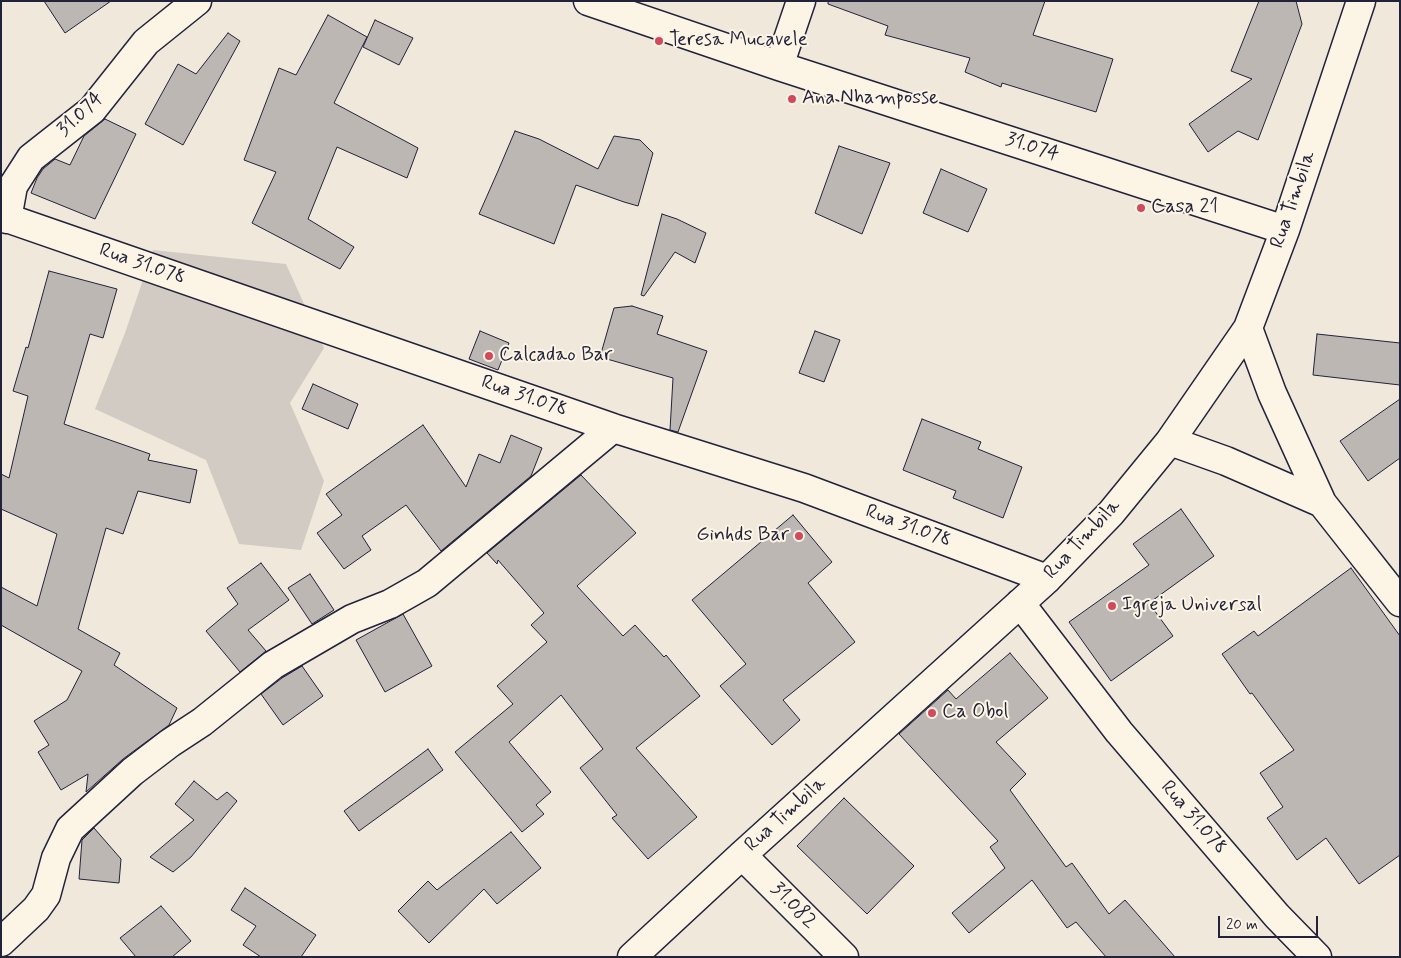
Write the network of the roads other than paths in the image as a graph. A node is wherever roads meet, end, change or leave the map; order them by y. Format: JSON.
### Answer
{"nodes":[{"id":1,"x":198,"y":1,"type":"edge"},
{"id":2,"x":588,"y":1,"type":"edge"},
{"id":3,"x":801,"y":1,"type":"edge"},
{"id":4,"x":1360,"y":1,"type":"edge"},
{"id":5,"x":779,"y":66,"type":"junction"},
{"id":6,"x":4,"y":217,"type":"edge"},
{"id":7,"x":1285,"y":230,"type":"junction"},
{"id":8,"x":1248,"y":328,"type":"junction"},
{"id":9,"x":613,"y":428,"type":"junction"},
{"id":10,"x":1170,"y":441,"type":"junction"},
{"id":11,"x":1322,"y":503,"type":"junction"},
{"id":12,"x":1048,"y":579,"type":"junction"},
{"id":13,"x":1400,"y":602,"type":"edge"},
{"id":14,"x":1020,"y":603,"type":"junction"},
{"id":15,"x":742,"y":855,"type":"junction"},
{"id":16,"x":1,"y":942,"type":"edge"},
{"id":17,"x":632,"y":957,"type":"edge"},
{"id":18,"x":844,"y":957,"type":"edge"},
{"id":19,"x":1317,"y":957,"type":"edge"}],
"edges":[{"from":1,"to":6,"type":"street","name":"31.074"},
{"from":2,"to":5,"type":"street","name":"31.074"},
{"from":3,"to":5,"type":"street"},
{"from":4,"to":7,"type":"street","name":"Rua Timbila"},
{"from":5,"to":7,"type":"street","name":"31.074"},
{"from":6,"to":9,"type":"street","name":"Rua 31.078"},
{"from":7,"to":8,"type":"street","name":"Rua Timbila"},
{"from":8,"to":10,"type":"street","name":"Rua Timbila"},
{"from":8,"to":11,"type":"street"},
{"from":9,"to":12,"type":"street","name":"Rua 31.078"},
{"from":9,"to":16,"type":"street"},
{"from":10,"to":11,"type":"street"},
{"from":10,"to":12,"type":"street","name":"Rua Timbila"},
{"from":11,"to":13,"type":"street"},
{"from":12,"to":14,"type":"street","name":"Rua Timbila"},
{"from":14,"to":15,"type":"street","name":"Rua Timbila"},
{"from":14,"to":19,"type":"street","name":"Rua 31.078"},
{"from":15,"to":17,"type":"street","name":"Rua Timbila"},
{"from":15,"to":18,"type":"street","name":"31.082"}]}
